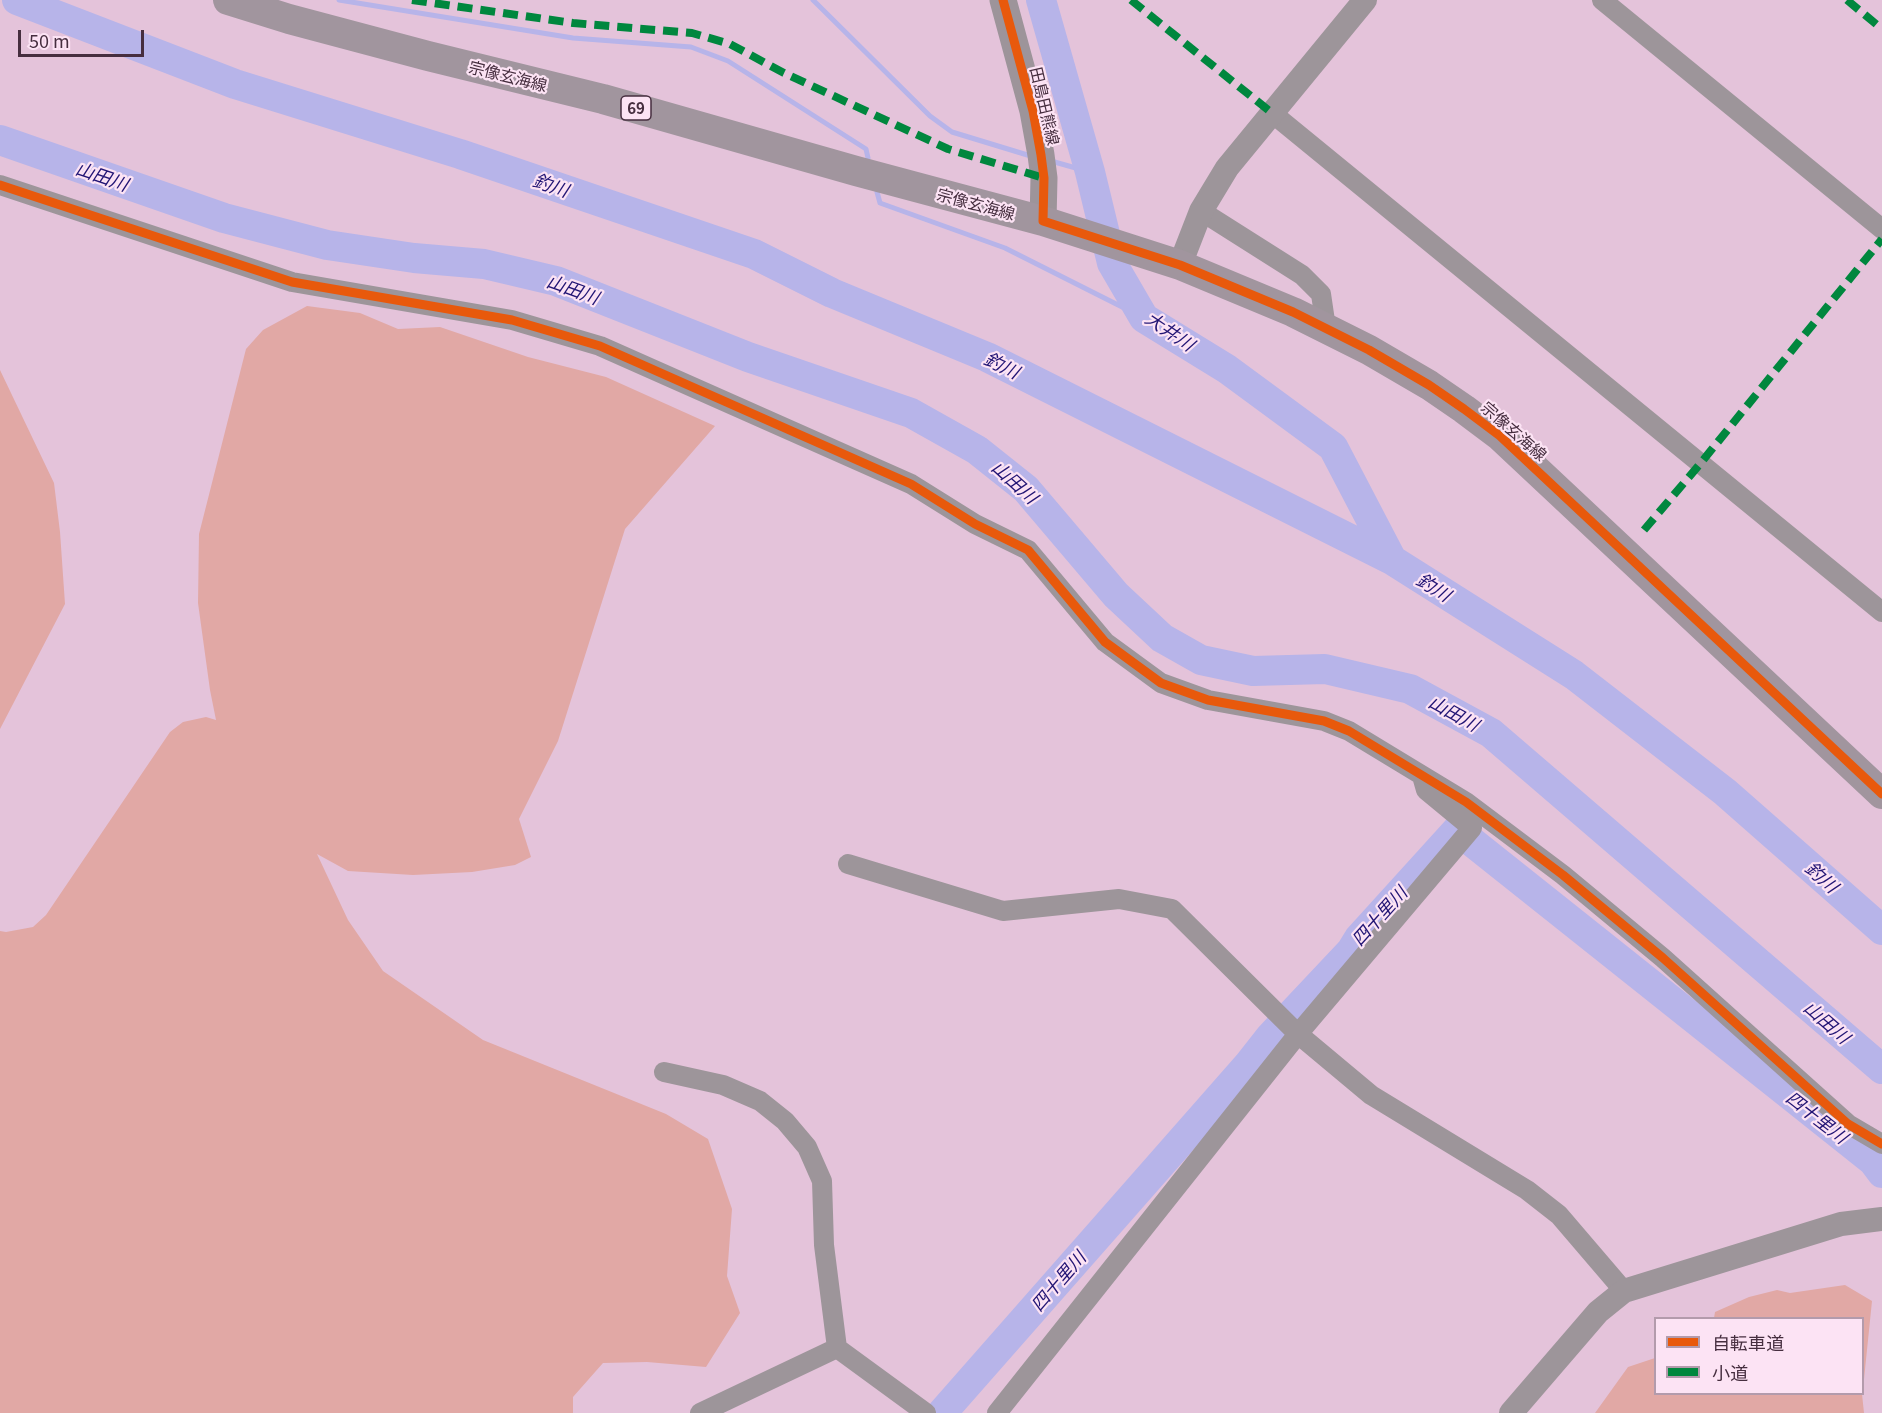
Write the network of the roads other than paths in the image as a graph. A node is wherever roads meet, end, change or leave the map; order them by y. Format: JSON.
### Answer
{"nodes":[{"id":1,"x":228,"y":0,"type":"edge"},
{"id":2,"x":1003,"y":0,"type":"edge"},
{"id":3,"x":1365,"y":0,"type":"edge"},
{"id":4,"x":1602,"y":0,"type":"edge"},
{"id":5,"x":1272,"y":113,"type":"junction"},
{"id":6,"x":0,"y":185,"type":"edge"},
{"id":7,"x":1201,"y":211,"type":"junction"},
{"id":8,"x":1043,"y":221,"type":"junction"},
{"id":9,"x":1882,"y":229,"type":"edge"},
{"id":10,"x":1180,"y":265,"type":"junction"},
{"id":11,"x":1326,"y":328,"type":"junction"},
{"id":12,"x":1882,"y":612,"type":"edge"},
{"id":13,"x":1422,"y":776,"type":"junction"},
{"id":14,"x":1882,"y":794,"type":"edge"},
{"id":15,"x":848,"y":864,"type":"dead end"},
{"id":16,"x":1298,"y":1034,"type":"junction"},
{"id":17,"x":664,"y":1072,"type":"dead end"},
{"id":18,"x":1882,"y":1144,"type":"edge"},
{"id":19,"x":1882,"y":1219,"type":"edge"},
{"id":20,"x":1624,"y":1291,"type":"junction"},
{"id":21,"x":837,"y":1348,"type":"junction"},
{"id":22,"x":700,"y":1413,"type":"edge"},
{"id":23,"x":927,"y":1413,"type":"edge"},
{"id":24,"x":997,"y":1413,"type":"edge"},
{"id":25,"x":1512,"y":1413,"type":"edge"}],
"edges":[{"from":1,"to":8,"type":"main road","name":"宗像玄海線","number":"69"},
{"from":2,"to":8,"type":"main road","name":"田島田熊線"},
{"from":3,"to":5,"type":"street"},
{"from":4,"to":9,"type":"street"},
{"from":5,"to":7,"type":"street"},
{"from":5,"to":12,"type":"street"},
{"from":6,"to":13,"type":"street"},
{"from":7,"to":10,"type":"street"},
{"from":7,"to":11,"type":"street"},
{"from":8,"to":10,"type":"main road","name":"宗像玄海線","number":"69"},
{"from":10,"to":11,"type":"main road","name":"宗像玄海線","number":"69"},
{"from":11,"to":14,"type":"main road","name":"宗像玄海線","number":"69"},
{"from":13,"to":16,"type":"street"},
{"from":13,"to":18,"type":"street"},
{"from":15,"to":16,"type":"street"},
{"from":16,"to":20,"type":"street"},
{"from":16,"to":24,"type":"street"},
{"from":17,"to":21,"type":"street"},
{"from":19,"to":20,"type":"street"},
{"from":20,"to":25,"type":"street"},
{"from":21,"to":22,"type":"street"},
{"from":21,"to":23,"type":"street"}]}
